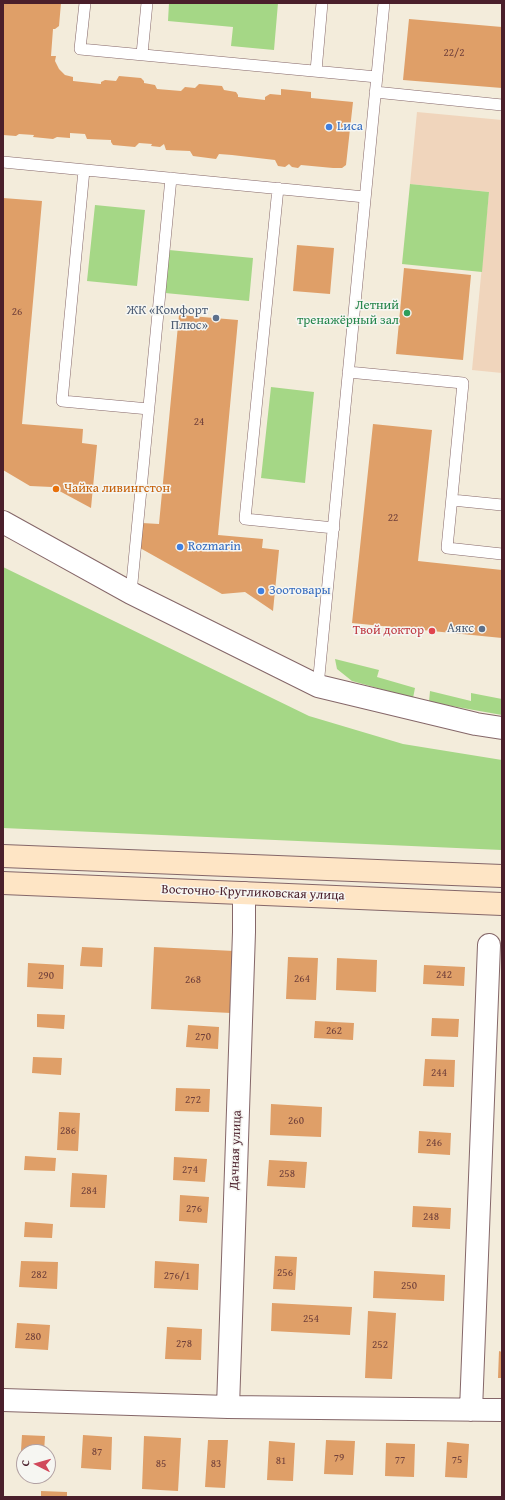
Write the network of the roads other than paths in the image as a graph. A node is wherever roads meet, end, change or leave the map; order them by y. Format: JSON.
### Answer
{"nodes":[{"id":1,"x":85,"y":3,"type":"edge"},
{"id":2,"x":147,"y":3,"type":"edge"},
{"id":3,"x":322,"y":3,"type":"edge"},
{"id":4,"x":384,"y":3,"type":"edge"},
{"id":5,"x":142,"y":54,"type":"junction"},
{"id":6,"x":316,"y":71,"type":"junction"},
{"id":7,"x":377,"y":77,"type":"junction"},
{"id":8,"x":375,"y":92,"type":"junction"},
{"id":9,"x":502,"y":105,"type":"edge"},
{"id":10,"x":3,"y":162,"type":"edge"},
{"id":11,"x":84,"y":170,"type":"junction"},
{"id":12,"x":171,"y":178,"type":"junction"},
{"id":13,"x":278,"y":188,"type":"junction"},
{"id":14,"x":365,"y":197,"type":"junction"},
{"id":15,"x":348,"y":372,"type":"junction"},
{"id":16,"x":149,"y":409,"type":"junction"},
{"id":17,"x":452,"y":500,"type":"junction"},
{"id":18,"x":502,"y":505,"type":"edge"},
{"id":19,"x":3,"y":522,"type":"edge"},
{"id":20,"x":334,"y":528,"type":"junction"},
{"id":21,"x":502,"y":554,"type":"edge"},
{"id":22,"x":131,"y":593,"type":"junction"},
{"id":23,"x":318,"y":686,"type":"junction"},
{"id":24,"x":502,"y":728,"type":"edge"},
{"id":25,"x":3,"y":856,"type":"edge"},
{"id":26,"x":502,"y":876,"type":"edge"},
{"id":27,"x":3,"y":883,"type":"edge"},
{"id":28,"x":244,"y":893,"type":"junction"},
{"id":29,"x":502,"y":904,"type":"edge"},
{"id":30,"x":489,"y":945,"type":"dead end"},
{"id":31,"x":3,"y":1400,"type":"edge"},
{"id":32,"x":228,"y":1407,"type":"junction"},
{"id":33,"x":471,"y":1410,"type":"junction"},
{"id":34,"x":502,"y":1410,"type":"edge"}],
"edges":[{"from":1,"to":5,"type":"lane"},
{"from":2,"to":5,"type":"lane"},
{"from":3,"to":6,"type":"lane"},
{"from":4,"to":7,"type":"lane"},
{"from":5,"to":6,"type":"lane"},
{"from":6,"to":7,"type":"lane"},
{"from":7,"to":8,"type":"lane"},
{"from":8,"to":9,"type":"lane"},
{"from":8,"to":14,"type":"lane"},
{"from":10,"to":11,"type":"lane"},
{"from":11,"to":12,"type":"lane"},
{"from":11,"to":16,"type":"lane"},
{"from":12,"to":13,"type":"lane"},
{"from":12,"to":16,"type":"lane"},
{"from":13,"to":14,"type":"lane"},
{"from":13,"to":20,"type":"lane"},
{"from":14,"to":15,"type":"lane"},
{"from":15,"to":17,"type":"lane"},
{"from":15,"to":20,"type":"lane"},
{"from":16,"to":22,"type":"lane"},
{"from":17,"to":18,"type":"lane"},
{"from":17,"to":21,"type":"lane"},
{"from":19,"to":22,"type":"street"},
{"from":20,"to":23,"type":"lane"},
{"from":22,"to":23,"type":"street"},
{"from":23,"to":24,"type":"street"},
{"from":25,"to":26,"type":"main road","name":"Восточно-Кругликовская улица"},
{"from":27,"to":28,"type":"main road","name":"Восточно-Кругликовская улица"},
{"from":28,"to":29,"type":"main road","name":"Восточно-Кругликовская улица"},
{"from":28,"to":32,"type":"street","name":"Дачная улица"},
{"from":30,"to":33,"type":"street"},
{"from":31,"to":32,"type":"street"},
{"from":32,"to":33,"type":"street"},
{"from":33,"to":34,"type":"street"}]}
